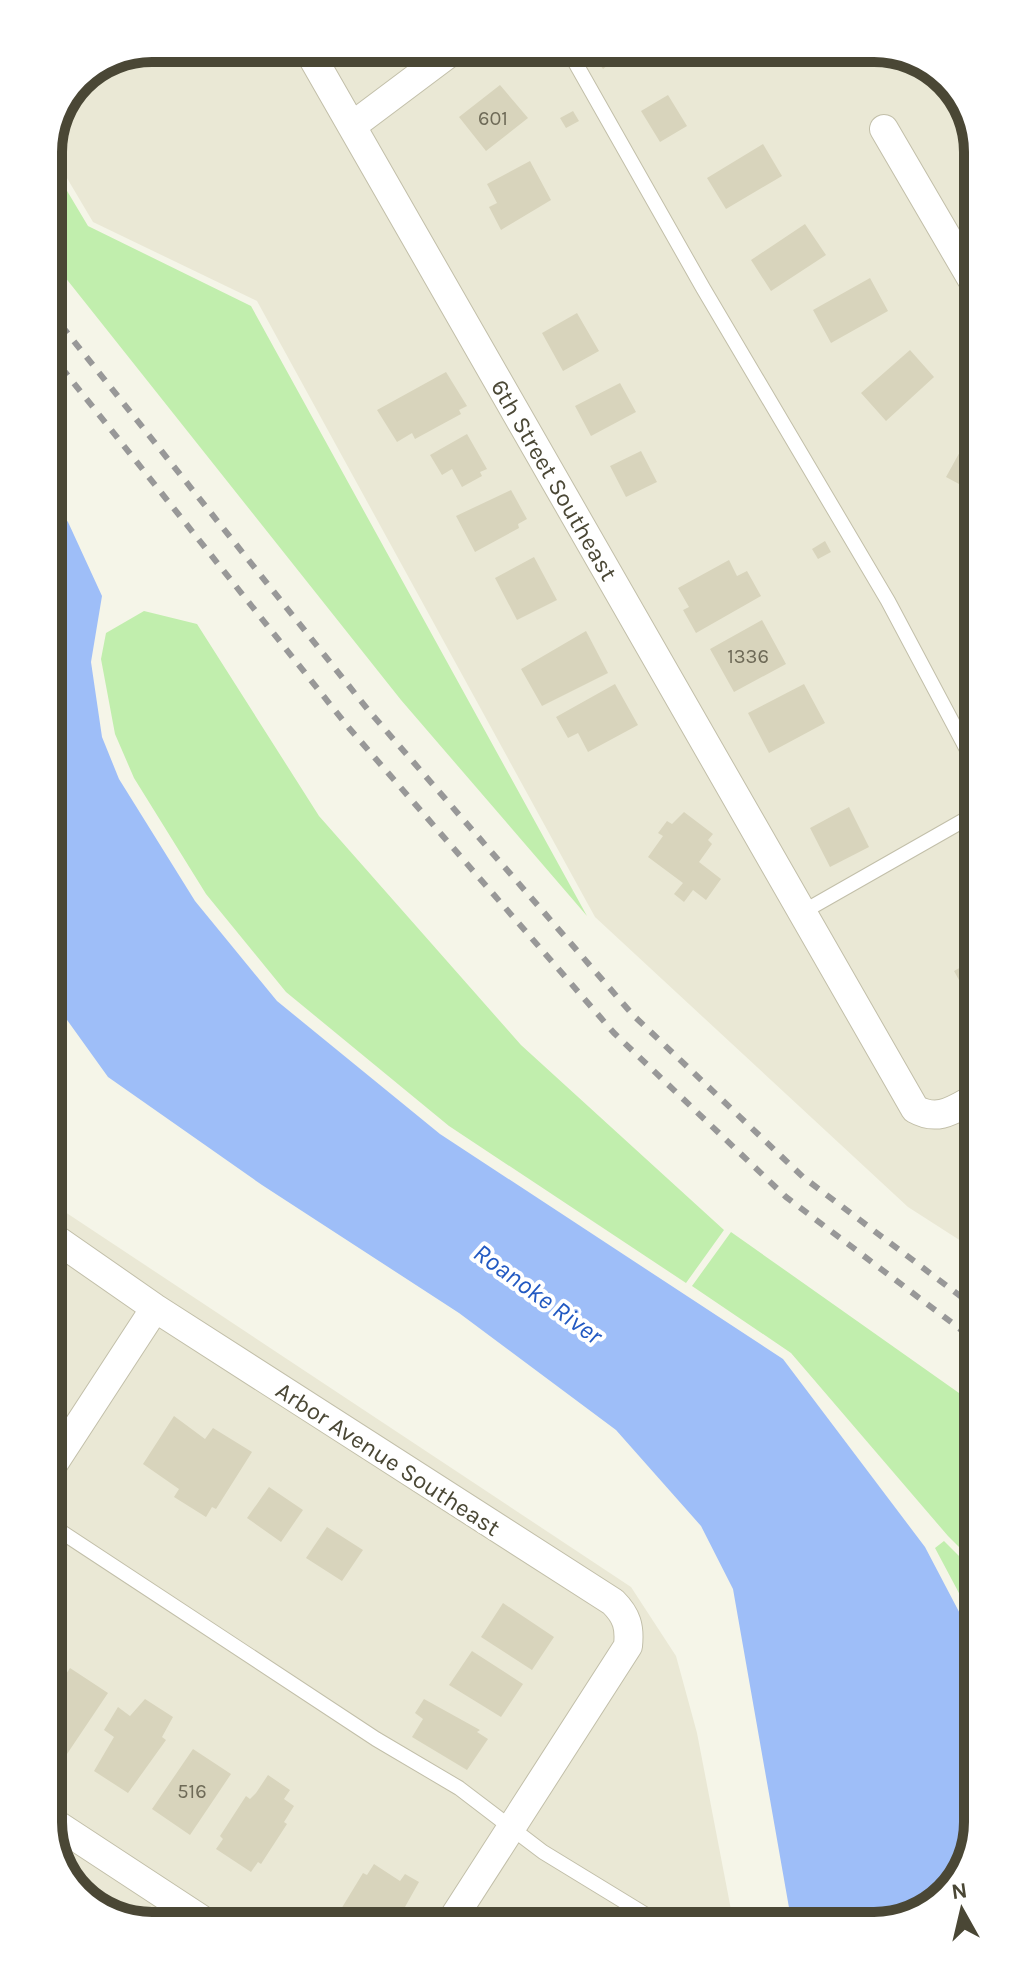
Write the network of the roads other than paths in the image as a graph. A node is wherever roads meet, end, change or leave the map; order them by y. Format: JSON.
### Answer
{"nodes":[{"id":1,"x":315,"y":62,"type":"edge"},
{"id":2,"x":437,"y":62,"type":"edge"},
{"id":3,"x":575,"y":62,"type":"edge"},
{"id":4,"x":352,"y":126,"type":"junction"},
{"id":5,"x":884,"y":129,"type":"dead end"},
{"id":6,"x":964,"y":266,"type":"edge"},
{"id":7,"x":964,"y":744,"type":"edge"},
{"id":8,"x":964,"y":820,"type":"edge"},
{"id":9,"x":801,"y":913,"type":"junction"},
{"id":10,"x":964,"y":1104,"type":"edge"},
{"id":11,"x":62,"y":1243,"type":"edge"},
{"id":12,"x":155,"y":1308,"type":"junction"},
{"id":13,"x":62,"y":1451,"type":"edge"},
{"id":14,"x":62,"y":1532,"type":"edge"},
{"id":15,"x":63,"y":1828,"type":"edge"},
{"id":16,"x":512,"y":1829,"type":"junction"},
{"id":17,"x":190,"y":1912,"type":"edge"},
{"id":18,"x":457,"y":1912,"type":"edge"},
{"id":19,"x":641,"y":1912,"type":"edge"}],
"edges":[{"from":1,"to":4,"type":"street","name":"6th Street Southeast"},
{"from":2,"to":4,"type":"street"},
{"from":3,"to":7,"type":"lane"},
{"from":4,"to":9,"type":"street","name":"6th Street Southeast"},
{"from":5,"to":6,"type":"street"},
{"from":8,"to":9,"type":"lane"},
{"from":9,"to":10,"type":"street","name":"6th Street Southeast"},
{"from":11,"to":12,"type":"street","name":"Arbor Avenue Southeast"},
{"from":12,"to":13,"type":"street"},
{"from":12,"to":16,"type":"street","name":"Arbor Avenue Southeast"},
{"from":14,"to":16,"type":"lane"},
{"from":15,"to":17,"type":"street"},
{"from":16,"to":18,"type":"street","name":"Arbor Avenue Southeast"},
{"from":16,"to":19,"type":"lane"}]}
